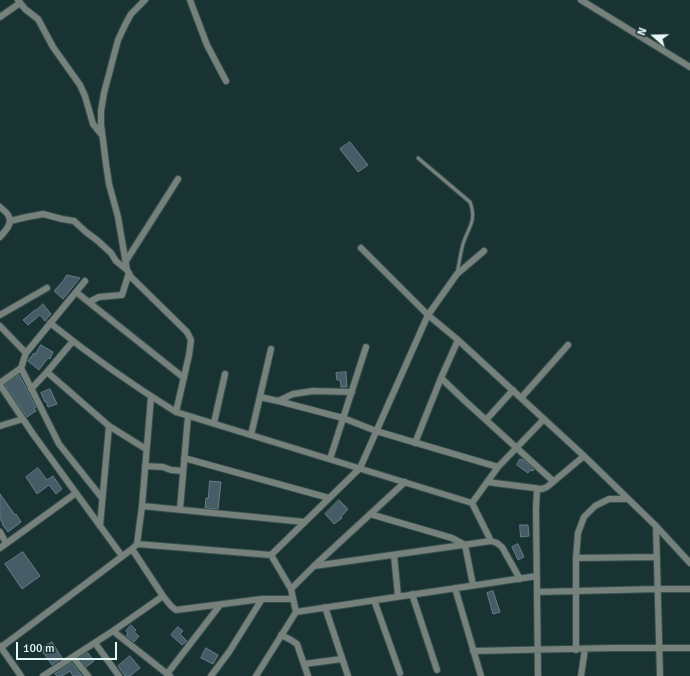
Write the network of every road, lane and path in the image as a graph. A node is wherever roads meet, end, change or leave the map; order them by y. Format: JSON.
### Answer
{"nodes":[{"id":1,"x":145,"y":0,"type":"edge"},
{"id":2,"x":190,"y":0,"type":"edge"},
{"id":3,"x":581,"y":0,"type":"edge"},
{"id":4,"x":19,"y":1,"type":"edge"},
{"id":5,"x":0,"y":17,"type":"edge"},
{"id":6,"x":690,"y":67,"type":"edge"},
{"id":7,"x":226,"y":81,"type":"dead end"},
{"id":8,"x":102,"y":135,"type":"junction"},
{"id":9,"x":418,"y":158,"type":"dead end"},
{"id":10,"x":178,"y":179,"type":"dead end"},
{"id":11,"x":0,"y":207,"type":"edge"},
{"id":12,"x":10,"y":221,"type":"junction"},
{"id":13,"x":0,"y":237,"type":"edge"},
{"id":14,"x":361,"y":248,"type":"dead end"},
{"id":15,"x":484,"y":251,"type":"dead end"},
{"id":16,"x":126,"y":261,"type":"junction"},
{"id":17,"x":128,"y":272,"type":"junction"},
{"id":18,"x":457,"y":274,"type":"junction"},
{"id":19,"x":86,"y":281,"type":"dead end"},
{"id":20,"x":47,"y":288,"type":"dead end"},
{"id":21,"x":76,"y":292,"type":"junction"},
{"id":22,"x":89,"y":302,"type":"junction"},
{"id":23,"x":0,"y":315,"type":"edge"},
{"id":24,"x":428,"y":315,"type":"junction"},
{"id":25,"x":50,"y":323,"type":"junction"},
{"id":26,"x":0,"y":326,"type":"edge"},
{"id":27,"x":458,"y":340,"type":"junction"},
{"id":28,"x":73,"y":341,"type":"junction"},
{"id":29,"x":568,"y":345,"type":"dead end"},
{"id":30,"x":366,"y":348,"type":"dead end"},
{"id":31,"x":272,"y":350,"type":"dead end"},
{"id":32,"x":26,"y":352,"type":"junction"},
{"id":33,"x":21,"y":368,"type":"junction"},
{"id":34,"x":47,"y":372,"type":"junction"},
{"id":35,"x":225,"y":374,"type":"dead end"},
{"id":36,"x":184,"y":378,"type":"junction"},
{"id":37,"x":442,"y":378,"type":"junction"},
{"id":38,"x":0,"y":384,"type":"edge"},
{"id":39,"x":31,"y":389,"type":"junction"},
{"id":40,"x":512,"y":390,"type":"junction"},
{"id":41,"x":352,"y":392,"type":"junction"},
{"id":42,"x":151,"y":397,"type":"junction"},
{"id":43,"x":260,"y":397,"type":"junction"},
{"id":44,"x":521,"y":398,"type":"junction"},
{"id":45,"x":278,"y":400,"type":"junction"},
{"id":46,"x":176,"y":412,"type":"junction"},
{"id":47,"x":188,"y":416,"type":"junction"},
{"id":48,"x":343,"y":418,"type":"junction"},
{"id":49,"x":23,"y":419,"type":"junction"},
{"id":50,"x":544,"y":419,"type":"junction"},
{"id":51,"x":486,"y":420,"type":"junction"},
{"id":52,"x":214,"y":424,"type":"junction"},
{"id":53,"x":0,"y":426,"type":"edge"},
{"id":54,"x":108,"y":426,"type":"junction"},
{"id":55,"x":376,"y":431,"type":"junction"},
{"id":56,"x":251,"y":435,"type":"junction"},
{"id":57,"x":415,"y":442,"type":"junction"},
{"id":58,"x":516,"y":448,"type":"junction"},
{"id":59,"x":146,"y":449,"type":"junction"},
{"id":60,"x":584,"y":456,"type":"junction"},
{"id":61,"x":184,"y":458,"type":"junction"},
{"id":62,"x":330,"y":459,"type":"junction"},
{"id":63,"x":145,"y":466,"type":"junction"},
{"id":64,"x":498,"y":467,"type":"junction"},
{"id":65,"x":360,"y":468,"type":"junction"},
{"id":66,"x":184,"y":471,"type":"junction"},
{"id":67,"x":405,"y":482,"type":"junction"},
{"id":68,"x":487,"y":482,"type":"junction"},
{"id":69,"x":553,"y":482,"type":"junction"},
{"id":70,"x":537,"y":489,"type":"junction"},
{"id":71,"x":76,"y":493,"type":"junction"},
{"id":72,"x":102,"y":498,"type":"junction"},
{"id":73,"x":329,"y":498,"type":"junction"},
{"id":74,"x":628,"y":499,"type":"junction"},
{"id":75,"x":472,"y":503,"type":"junction"},
{"id":76,"x":142,"y":506,"type":"junction"},
{"id":77,"x":180,"y":509,"type":"junction"},
{"id":78,"x":370,"y":514,"type":"junction"},
{"id":79,"x":305,"y":522,"type":"junction"},
{"id":80,"x":100,"y":526,"type":"junction"},
{"id":81,"x":656,"y":526,"type":"junction"},
{"id":82,"x":0,"y":532,"type":"edge"},
{"id":83,"x":491,"y":541,"type":"junction"},
{"id":84,"x":6,"y":543,"type":"junction"},
{"id":85,"x":137,"y":544,"type":"junction"},
{"id":86,"x":465,"y":545,"type":"junction"},
{"id":87,"x":0,"y":548,"type":"edge"},
{"id":88,"x":132,"y":549,"type":"junction"},
{"id":89,"x":271,"y":555,"type":"junction"},
{"id":90,"x":394,"y":555,"type":"junction"},
{"id":91,"x":122,"y":556,"type":"junction"},
{"id":92,"x":657,"y":557,"type":"junction"},
{"id":93,"x":576,"y":558,"type":"junction"},
{"id":94,"x":690,"y":563,"type":"edge"},
{"id":95,"x":314,"y":566,"type":"junction"},
{"id":96,"x":537,"y":576,"type":"junction"},
{"id":97,"x":520,"y":579,"type":"junction"},
{"id":98,"x":473,"y":585,"type":"junction"},
{"id":99,"x":455,"y":588,"type":"junction"},
{"id":100,"x":291,"y":589,"type":"junction"},
{"id":101,"x":657,"y":589,"type":"junction"},
{"id":102,"x":690,"y":589,"type":"edge"},
{"id":103,"x":576,"y":591,"type":"junction"},
{"id":104,"x":537,"y":592,"type":"junction"},
{"id":105,"x":412,"y":594,"type":"junction"},
{"id":106,"x":163,"y":596,"type":"junction"},
{"id":107,"x":398,"y":596,"type":"junction"},
{"id":108,"x":262,"y":599,"type":"junction"},
{"id":109,"x":293,"y":599,"type":"junction"},
{"id":110,"x":374,"y":600,"type":"junction"},
{"id":111,"x":220,"y":605,"type":"junction"},
{"id":112,"x":325,"y":607,"type":"junction"},
{"id":113,"x":296,"y":612,"type":"junction"},
{"id":114,"x":113,"y":631,"type":"junction"},
{"id":115,"x":281,"y":636,"type":"junction"},
{"id":116,"x":95,"y":643,"type":"junction"},
{"id":117,"x":0,"y":647,"type":"edge"},
{"id":118,"x":659,"y":648,"type":"junction"},
{"id":119,"x":690,"y":648,"type":"edge"},
{"id":120,"x":585,"y":649,"type":"junction"},
{"id":121,"x":538,"y":650,"type":"junction"},
{"id":122,"x":576,"y":650,"type":"junction"},
{"id":123,"x":473,"y":651,"type":"junction"},
{"id":124,"x":2,"y":656,"type":"edge"},
{"id":125,"x":73,"y":657,"type":"junction"},
{"id":126,"x":342,"y":659,"type":"junction"},
{"id":127,"x":304,"y":664,"type":"junction"},
{"id":128,"x":437,"y":670,"type":"dead end"},
{"id":129,"x":400,"y":673,"type":"dead end"},
{"id":130,"x":51,"y":674,"type":"edge"},
{"id":131,"x":168,"y":675,"type":"edge"},
{"id":132,"x":307,"y":675,"type":"edge"},
{"id":133,"x":21,"y":676,"type":"edge"},
{"id":134,"x":44,"y":676,"type":"edge"},
{"id":135,"x":88,"y":676,"type":"edge"},
{"id":136,"x":119,"y":676,"type":"edge"},
{"id":137,"x":211,"y":676,"type":"edge"},
{"id":138,"x":256,"y":676,"type":"edge"},
{"id":139,"x":348,"y":676,"type":"edge"},
{"id":140,"x":481,"y":676,"type":"edge"},
{"id":141,"x":538,"y":676,"type":"edge"},
{"id":142,"x":581,"y":676,"type":"edge"},
{"id":143,"x":660,"y":676,"type":"edge"}],
"edges":[{"from":1,"to":8,"type":"street"},
{"from":2,"to":7,"type":"street"},
{"from":3,"to":6,"type":"street"},
{"from":4,"to":5,"type":"street"},
{"from":4,"to":8,"type":"street"},
{"from":8,"to":16,"type":"street"},
{"from":9,"to":18,"type":"lane"},
{"from":10,"to":16,"type":"street"},
{"from":11,"to":12,"type":"street"},
{"from":12,"to":13,"type":"street"},
{"from":12,"to":17,"type":"street"},
{"from":14,"to":24,"type":"street"},
{"from":15,"to":18,"type":"street"},
{"from":16,"to":17,"type":"street"},
{"from":17,"to":22,"type":"street"},
{"from":17,"to":36,"type":"street"},
{"from":18,"to":24,"type":"street"},
{"from":19,"to":21,"type":"street"},
{"from":20,"to":23,"type":"street"},
{"from":21,"to":22,"type":"street"},
{"from":21,"to":25,"type":"street"},
{"from":22,"to":36,"type":"street"},
{"from":24,"to":27,"type":"street"},
{"from":24,"to":55,"type":"street"},
{"from":25,"to":28,"type":"street"},
{"from":25,"to":32,"type":"street"},
{"from":26,"to":32,"type":"street"},
{"from":27,"to":37,"type":"street"},
{"from":27,"to":40,"type":"street"},
{"from":28,"to":34,"type":"street"},
{"from":28,"to":42,"type":"street"},
{"from":29,"to":44,"type":"street"},
{"from":30,"to":41,"type":"street"},
{"from":31,"to":43,"type":"street"},
{"from":32,"to":33,"type":"street"},
{"from":33,"to":38,"type":"street"},
{"from":33,"to":39,"type":"street"},
{"from":34,"to":39,"type":"street"},
{"from":34,"to":54,"type":"street"},
{"from":35,"to":52,"type":"street"},
{"from":36,"to":46,"type":"street"},
{"from":37,"to":51,"type":"street"},
{"from":37,"to":57,"type":"street"},
{"from":38,"to":49,"type":"street"},
{"from":39,"to":72,"type":"street"},
{"from":40,"to":44,"type":"street"},
{"from":40,"to":51,"type":"street"},
{"from":41,"to":45,"type":"street"},
{"from":41,"to":48,"type":"street"},
{"from":42,"to":46,"type":"street"},
{"from":42,"to":59,"type":"street"},
{"from":43,"to":45,"type":"street"},
{"from":43,"to":56,"type":"street"},
{"from":44,"to":50,"type":"street"},
{"from":45,"to":48,"type":"street"},
{"from":46,"to":47,"type":"street"},
{"from":47,"to":52,"type":"street"},
{"from":47,"to":61,"type":"street"},
{"from":48,"to":55,"type":"street"},
{"from":48,"to":62,"type":"street"},
{"from":49,"to":53,"type":"street"},
{"from":49,"to":71,"type":"street"},
{"from":50,"to":58,"type":"street"},
{"from":50,"to":60,"type":"street"},
{"from":51,"to":58,"type":"street"},
{"from":52,"to":56,"type":"street"},
{"from":54,"to":59,"type":"street"},
{"from":54,"to":72,"type":"street"},
{"from":55,"to":57,"type":"street"},
{"from":55,"to":65,"type":"street"},
{"from":56,"to":62,"type":"street"},
{"from":57,"to":64,"type":"street"},
{"from":58,"to":64,"type":"street"},
{"from":58,"to":69,"type":"street"},
{"from":59,"to":63,"type":"street"},
{"from":60,"to":69,"type":"street"},
{"from":60,"to":74,"type":"street"},
{"from":61,"to":66,"type":"street"},
{"from":61,"to":73,"type":"street"},
{"from":62,"to":65,"type":"street"},
{"from":63,"to":66,"type":"street"},
{"from":63,"to":76,"type":"street"},
{"from":64,"to":68,"type":"street"},
{"from":65,"to":67,"type":"street"},
{"from":65,"to":73,"type":"street"},
{"from":66,"to":77,"type":"street"},
{"from":67,"to":75,"type":"street"},
{"from":67,"to":78,"type":"street"},
{"from":68,"to":70,"type":"street"},
{"from":68,"to":75,"type":"street"},
{"from":69,"to":70,"type":"street"},
{"from":70,"to":96,"type":"street"},
{"from":71,"to":80,"type":"street"},
{"from":71,"to":84,"type":"street"},
{"from":72,"to":80,"type":"street"},
{"from":73,"to":79,"type":"street"},
{"from":74,"to":81,"type":"street"},
{"from":74,"to":93,"type":"street"},
{"from":75,"to":83,"type":"street"},
{"from":76,"to":77,"type":"street"},
{"from":76,"to":85,"type":"street"},
{"from":77,"to":79,"type":"street"},
{"from":78,"to":86,"type":"street"},
{"from":78,"to":95,"type":"street"},
{"from":79,"to":89,"type":"street"},
{"from":80,"to":91,"type":"street"},
{"from":81,"to":92,"type":"street"},
{"from":81,"to":94,"type":"street"},
{"from":82,"to":84,"type":"street"},
{"from":83,"to":86,"type":"street"},
{"from":83,"to":97,"type":"street"},
{"from":84,"to":87,"type":"street"},
{"from":85,"to":88,"type":"street"},
{"from":85,"to":89,"type":"street"},
{"from":86,"to":90,"type":"street"},
{"from":86,"to":98,"type":"street"},
{"from":88,"to":91,"type":"street"},
{"from":88,"to":106,"type":"street"},
{"from":89,"to":100,"type":"street"},
{"from":90,"to":95,"type":"street"},
{"from":90,"to":107,"type":"street"},
{"from":91,"to":117,"type":"street"},
{"from":92,"to":93,"type":"street"},
{"from":92,"to":101,"type":"street"},
{"from":93,"to":103,"type":"street"},
{"from":95,"to":100,"type":"street"},
{"from":96,"to":97,"type":"street"},
{"from":96,"to":104,"type":"street"},
{"from":97,"to":98,"type":"street"},
{"from":98,"to":99,"type":"street"},
{"from":99,"to":105,"type":"street"},
{"from":99,"to":123,"type":"street"},
{"from":100,"to":109,"type":"street"},
{"from":101,"to":102,"type":"street"},
{"from":101,"to":103,"type":"street"},
{"from":101,"to":118,"type":"street"},
{"from":103,"to":104,"type":"street"},
{"from":103,"to":122,"type":"street"},
{"from":104,"to":121,"type":"street"},
{"from":105,"to":107,"type":"street"},
{"from":105,"to":128,"type":"street"},
{"from":106,"to":111,"type":"street"},
{"from":106,"to":114,"type":"street"},
{"from":107,"to":110,"type":"street"},
{"from":108,"to":109,"type":"street"},
{"from":108,"to":111,"type":"street"},
{"from":108,"to":137,"type":"street"},
{"from":109,"to":113,"type":"street"},
{"from":110,"to":112,"type":"street"},
{"from":110,"to":129,"type":"street"},
{"from":111,"to":131,"type":"street"},
{"from":112,"to":113,"type":"street"},
{"from":112,"to":126,"type":"street"},
{"from":113,"to":115,"type":"street"},
{"from":114,"to":116,"type":"street"},
{"from":114,"to":131,"type":"street"},
{"from":115,"to":127,"type":"street"},
{"from":115,"to":138,"type":"street"},
{"from":116,"to":125,"type":"street"},
{"from":116,"to":136,"type":"street"},
{"from":117,"to":124,"type":"street"},
{"from":118,"to":119,"type":"street"},
{"from":118,"to":120,"type":"street"},
{"from":118,"to":143,"type":"street"},
{"from":120,"to":122,"type":"street"},
{"from":120,"to":142,"type":"street"},
{"from":121,"to":122,"type":"street"},
{"from":121,"to":123,"type":"street"},
{"from":121,"to":141,"type":"street"},
{"from":123,"to":140,"type":"street"},
{"from":124,"to":133,"type":"street"},
{"from":125,"to":130,"type":"street"},
{"from":125,"to":135,"type":"street"},
{"from":126,"to":127,"type":"street"},
{"from":126,"to":139,"type":"street"},
{"from":127,"to":132,"type":"street"},
{"from":130,"to":134,"type":"street"}]}
